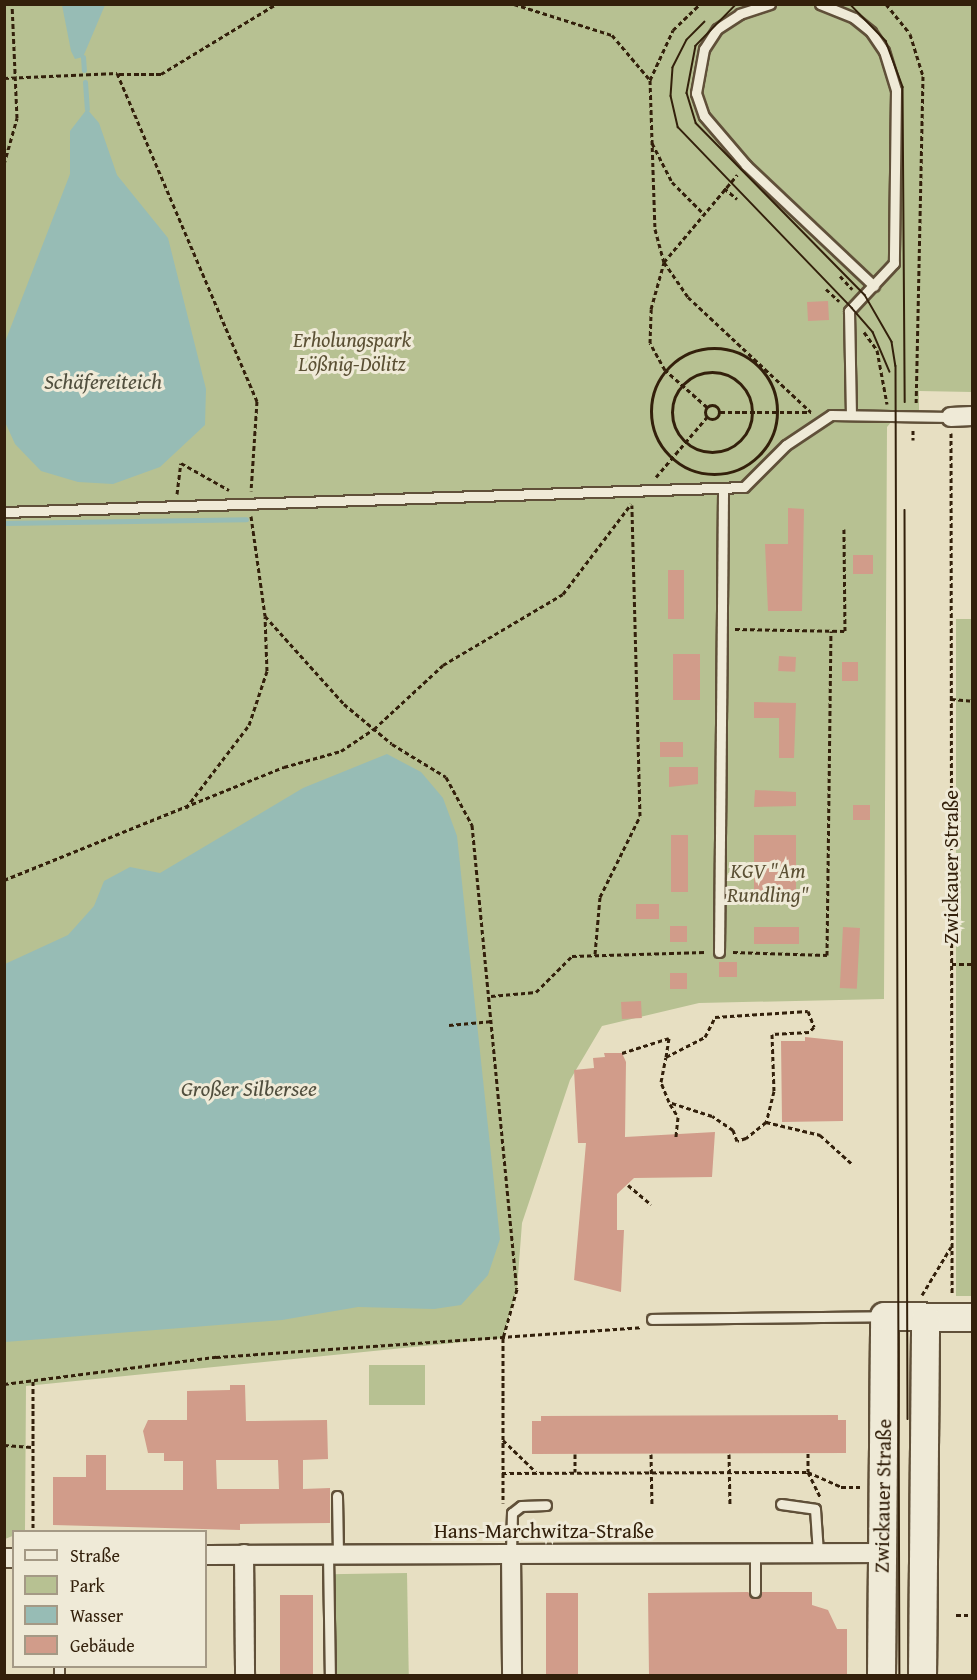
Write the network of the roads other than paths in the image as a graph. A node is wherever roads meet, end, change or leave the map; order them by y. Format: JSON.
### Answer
{"nodes":[{"id":1,"x":770,"y":4,"type":"edge"},
{"id":2,"x":820,"y":4,"type":"edge"},
{"id":3,"x":874,"y":285,"type":"junction"},
{"id":4,"x":851,"y":415,"type":"junction"},
{"id":5,"x":972,"y":416,"type":"edge"},
{"id":6,"x":951,"y":417,"type":"joint"},
{"id":7,"x":723,"y":489,"type":"junction"},
{"id":8,"x":4,"y":512,"type":"edge"},
{"id":9,"x":719,"y":952,"type":"road end"},
{"id":10,"x":906,"y":1317,"type":"junction"},
{"id":11,"x":962,"y":1317,"type":"edge"},
{"id":12,"x":652,"y":1318,"type":"road end"},
{"id":13,"x":337,"y":1496,"type":"dead end"},
{"id":14,"x":781,"y":1504,"type":"dead end"},
{"id":15,"x":546,"y":1505,"type":"dead end"},
{"id":16,"x":511,"y":1553,"type":"junction"},
{"id":17,"x":755,"y":1553,"type":"junction"},
{"id":18,"x":818,"y":1553,"type":"junction"},
{"id":19,"x":883,"y":1553,"type":"junction"},
{"id":20,"x":244,"y":1554,"type":"junction"},
{"id":21,"x":333,"y":1554,"type":"junction"},
{"id":22,"x":207,"y":1555,"type":"edge"},
{"id":23,"x":755,"y":1592,"type":"dead end"},
{"id":24,"x":245,"y":1676,"type":"edge"},
{"id":25,"x":330,"y":1676,"type":"edge"},
{"id":26,"x":512,"y":1676,"type":"edge"},
{"id":27,"x":881,"y":1676,"type":"edge"},
{"id":28,"x":922,"y":1676,"type":"edge"}],
"edges":[{"from":1,"to":3,"type":"lane"},
{"from":2,"to":3,"type":"lane"},
{"from":3,"to":4,"type":"lane"},
{"from":4,"to":6,"type":"lane"},
{"from":4,"to":7,"type":"lane"},
{"from":5,"to":6,"type":"street"},
{"from":7,"to":8,"type":"lane"},
{"from":7,"to":9,"type":"lane"},
{"from":10,"to":11,"type":"main road"},
{"from":10,"to":12,"type":"lane"},
{"from":10,"to":19,"type":"main road","name":"Zwickauer Straße"},
{"from":10,"to":28,"type":"main road","name":"Zwickauer Straße"},
{"from":13,"to":21,"type":"lane"},
{"from":14,"to":18,"type":"lane"},
{"from":15,"to":16,"type":"lane"},
{"from":16,"to":17,"type":"street","name":"Hans-Marchwitza-Straße"},
{"from":16,"to":21,"type":"street","name":"Hans-Marchwitza-Straße"},
{"from":16,"to":26,"type":"street"},
{"from":17,"to":18,"type":"street","name":"Hans-Marchwitza-Straße"},
{"from":17,"to":23,"type":"lane"},
{"from":18,"to":19,"type":"street","name":"Hans-Marchwitza-Straße"},
{"from":19,"to":27,"type":"main road","name":"Zwickauer Straße"},
{"from":20,"to":21,"type":"street","name":"Hans-Marchwitza-Straße"},
{"from":20,"to":22,"type":"street","name":"Hans-Marchwitza-Straße"},
{"from":20,"to":24,"type":"street"},
{"from":21,"to":25,"type":"lane"}]}
